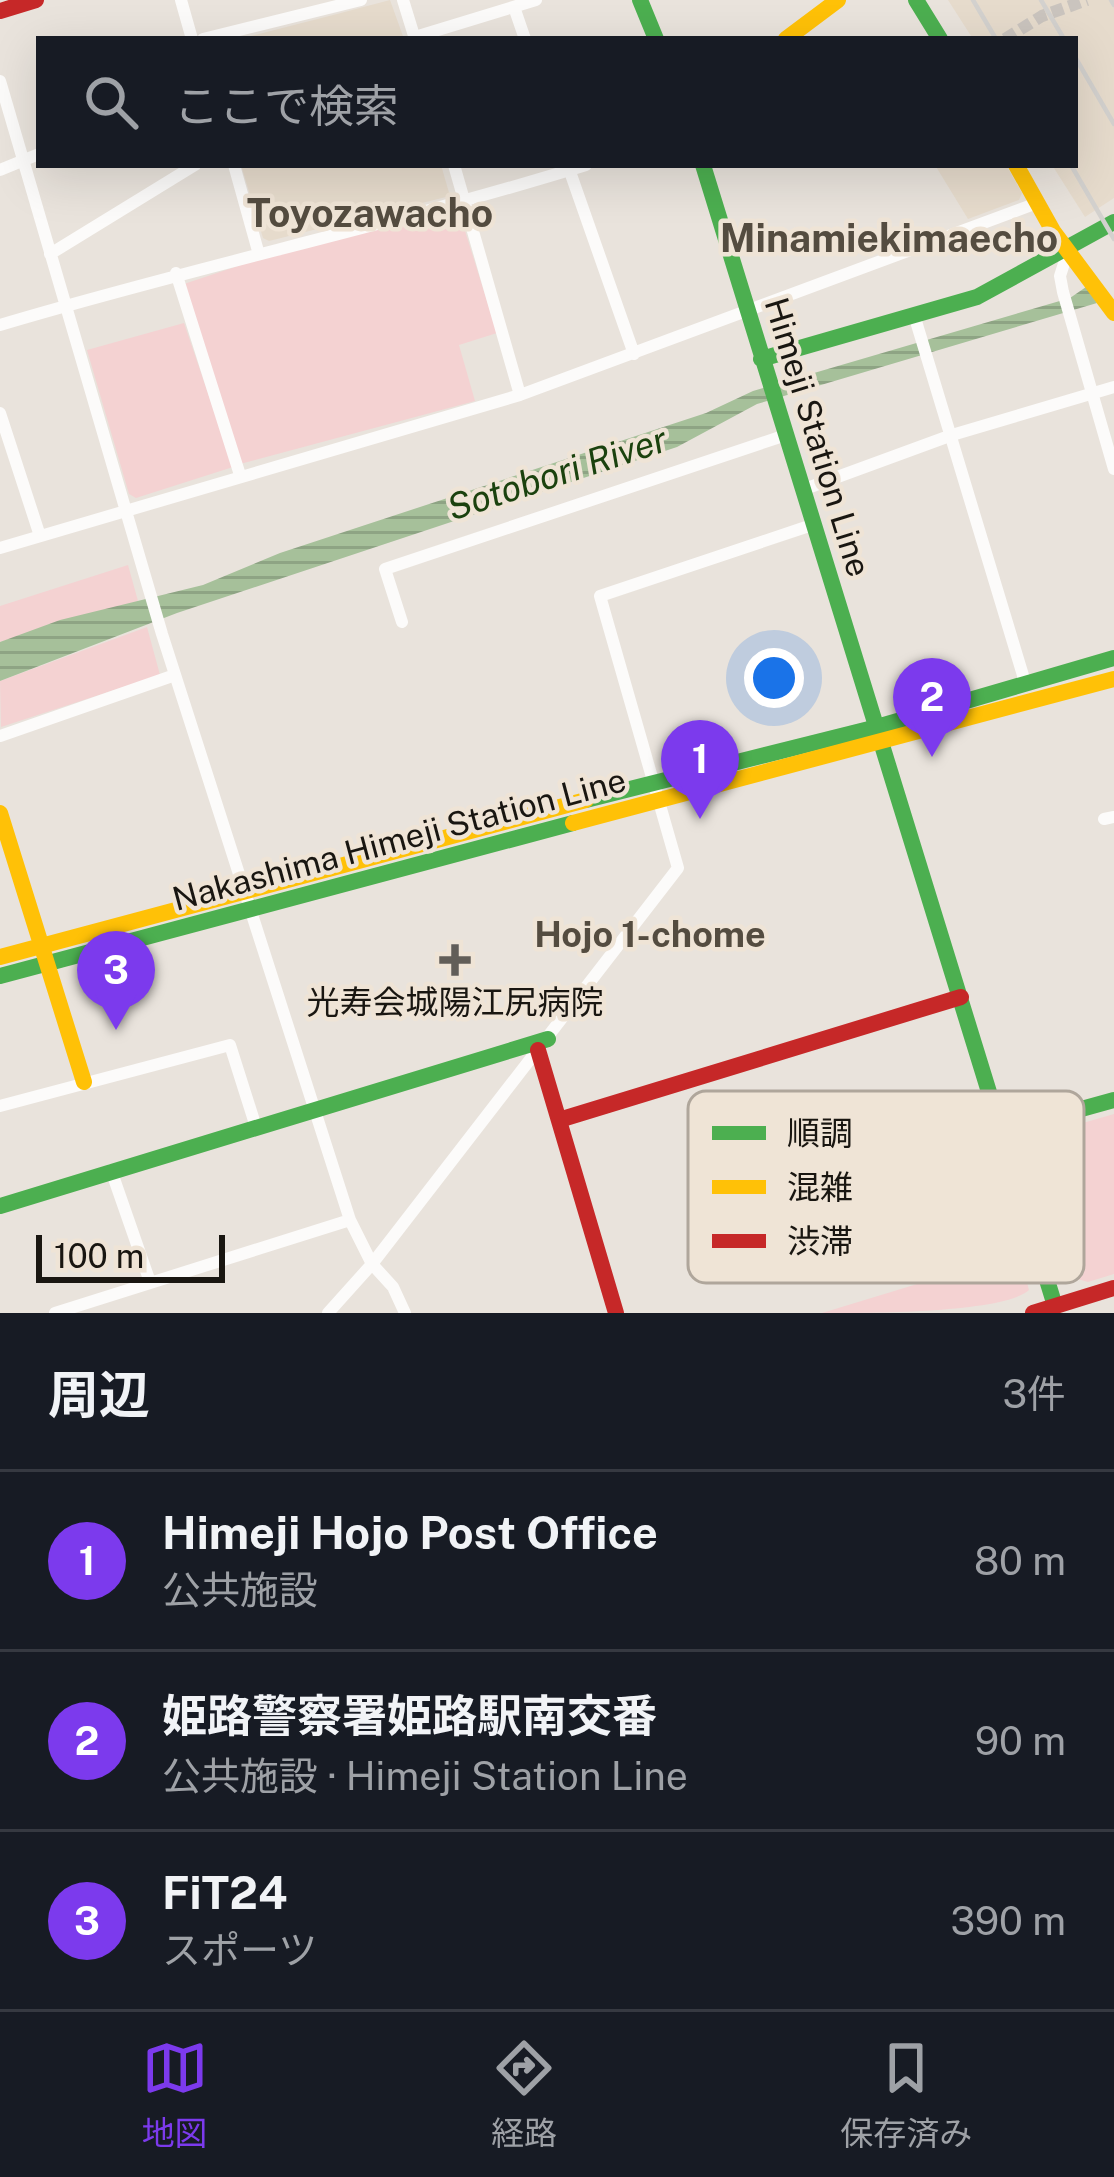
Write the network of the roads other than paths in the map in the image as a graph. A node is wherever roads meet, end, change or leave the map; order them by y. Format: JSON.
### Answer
{"nodes":[{"id":1,"x":36,"y":0,"type":"edge"},
{"id":2,"x":181,"y":0,"type":"edge"},
{"id":3,"x":361,"y":0,"type":"edge"},
{"id":4,"x":403,"y":0,"type":"edge"},
{"id":5,"x":536,"y":0,"type":"edge"},
{"id":6,"x":640,"y":0,"type":"edge"},
{"id":7,"x":838,"y":0,"type":"edge"},
{"id":8,"x":916,"y":0,"type":"edge"},
{"id":9,"x":514,"y":7,"type":"junction"},
{"id":10,"x":0,"y":11,"type":"edge"},
{"id":11,"x":191,"y":36,"type":"edge"},
{"id":12,"x":215,"y":36,"type":"edge"},
{"id":13,"x":414,"y":36,"type":"edge"},
{"id":14,"x":421,"y":36,"type":"edge"},
{"id":15,"x":524,"y":36,"type":"edge"},
{"id":16,"x":655,"y":36,"type":"edge"},
{"id":17,"x":790,"y":36,"type":"edge"},
{"id":18,"x":938,"y":36,"type":"edge"},
{"id":19,"x":0,"y":81,"type":"edge"},
{"id":20,"x":36,"y":156,"type":"edge"},
{"id":21,"x":23,"y":163,"type":"junction"},
{"id":22,"x":190,"y":168,"type":"edge"},
{"id":23,"x":235,"y":168,"type":"edge"},
{"id":24,"x":455,"y":168,"type":"edge"},
{"id":25,"x":569,"y":168,"type":"edge"},
{"id":26,"x":704,"y":168,"type":"edge"},
{"id":27,"x":1018,"y":168,"type":"edge"},
{"id":28,"x":0,"y":170,"type":"edge"},
{"id":29,"x":1037,"y":203,"type":"junction"},
{"id":30,"x":466,"y":204,"type":"junction"},
{"id":31,"x":1114,"y":222,"type":"edge"},
{"id":32,"x":258,"y":251,"type":"junction"},
{"id":33,"x":1068,"y":251,"type":"junction"},
{"id":34,"x":50,"y":254,"type":"junction"},
{"id":35,"x":176,"y":274,"type":"junction"},
{"id":36,"x":65,"y":305,"type":"junction"},
{"id":37,"x":747,"y":311,"type":"junction"},
{"id":38,"x":1114,"y":313,"type":"edge"},
{"id":39,"x":915,"y":318,"type":"junction"},
{"id":40,"x":0,"y":325,"type":"edge"},
{"id":41,"x":634,"y":354,"type":"junction"},
{"id":42,"x":761,"y":358,"type":"junction"},
{"id":43,"x":1114,"y":387,"type":"edge"},
{"id":44,"x":520,"y":394,"type":"junction"},
{"id":45,"x":1091,"y":394,"type":"junction"},
{"id":46,"x":0,"y":413,"type":"edge"},
{"id":47,"x":1108,"y":426,"type":"edge"},
{"id":48,"x":786,"y":435,"type":"junction"},
{"id":49,"x":952,"y":435,"type":"junction"},
{"id":50,"x":1114,"y":469,"type":"edge"},
{"id":51,"x":240,"y":476,"type":"junction"},
{"id":52,"x":802,"y":490,"type":"junction"},
{"id":53,"x":125,"y":511,"type":"junction"},
{"id":54,"x":812,"y":525,"type":"junction"},
{"id":55,"x":40,"y":536,"type":"junction"},
{"id":56,"x":0,"y":548,"type":"edge"},
{"id":57,"x":402,"y":622,"type":"dead end"},
{"id":58,"x":1114,"y":658,"type":"edge"},
{"id":59,"x":175,"y":675,"type":"junction"},
{"id":60,"x":1114,"y":680,"type":"edge"},
{"id":61,"x":1025,"y":682,"type":"junction"},
{"id":62,"x":0,"y":736,"type":"edge"},
{"id":63,"x":880,"y":736,"type":"junction"},
{"id":64,"x":658,"y":793,"type":"junction"},
{"id":65,"x":2,"y":824,"type":"edge"},
{"id":66,"x":248,"y":890,"type":"junction"},
{"id":67,"x":254,"y":908,"type":"junction"},
{"id":68,"x":45,"y":953,"type":"junction"},
{"id":69,"x":0,"y":957,"type":"edge"},
{"id":70,"x":0,"y":976,"type":"edge"},
{"id":71,"x":961,"y":997,"type":"junction"},
{"id":72,"x":543,"y":1044,"type":"junction"},
{"id":73,"x":84,"y":1082,"type":"junction"},
{"id":74,"x":989,"y":1091,"type":"edge"},
{"id":75,"x":1114,"y":1100,"type":"edge"},
{"id":76,"x":0,"y":1106,"type":"edge"},
{"id":77,"x":1084,"y":1108,"type":"edge"},
{"id":78,"x":318,"y":1109,"type":"junction"},
{"id":79,"x":559,"y":1120,"type":"junction"},
{"id":80,"x":256,"y":1127,"type":"junction"},
{"id":81,"x":111,"y":1170,"type":"junction"},
{"id":82,"x":0,"y":1206,"type":"edge"},
{"id":83,"x":350,"y":1220,"type":"junction"},
{"id":84,"x":372,"y":1264,"type":"junction"},
{"id":85,"x":151,"y":1282,"type":"junction"},
{"id":86,"x":1114,"y":1288,"type":"edge"},
{"id":87,"x":1043,"y":1311,"type":"edge"},
{"id":88,"x":56,"y":1313,"type":"edge"},
{"id":89,"x":328,"y":1313,"type":"edge"},
{"id":90,"x":405,"y":1313,"type":"edge"},
{"id":91,"x":616,"y":1313,"type":"edge"}],
"edges":[{"from":1,"to":10,"type":"main road"},
{"from":2,"to":11,"type":"street"},
{"from":3,"to":12,"type":"street"},
{"from":4,"to":13,"type":"street"},
{"from":5,"to":9,"type":"street"},
{"from":6,"to":16,"type":"main road"},
{"from":7,"to":17,"type":"main road"},
{"from":8,"to":18,"type":"main road"},
{"from":9,"to":14,"type":"street"},
{"from":9,"to":15,"type":"street"},
{"from":19,"to":21,"type":"street"},
{"from":20,"to":21,"type":"street"},
{"from":21,"to":28,"type":"street"},
{"from":21,"to":34,"type":"street"},
{"from":22,"to":34,"type":"street"},
{"from":23,"to":32,"type":"street"},
{"from":24,"to":30,"type":"street"},
{"from":25,"to":30,"type":"street"},
{"from":25,"to":41,"type":"street"},
{"from":26,"to":37,"type":"main road","name":"Himeji Station Line"},
{"from":27,"to":29,"type":"main road"},
{"from":29,"to":33,"type":"main road"},
{"from":29,"to":37,"type":"street"},
{"from":30,"to":32,"type":"street"},
{"from":30,"to":44,"type":"street"},
{"from":31,"to":33,"type":"main road"},
{"from":32,"to":35,"type":"street"},
{"from":33,"to":38,"type":"main road"},
{"from":33,"to":39,"type":"main road"},
{"from":33,"to":45,"type":"street"},
{"from":34,"to":36,"type":"street"},
{"from":35,"to":36,"type":"street"},
{"from":35,"to":51,"type":"street"},
{"from":36,"to":40,"type":"street"},
{"from":36,"to":53,"type":"street"},
{"from":37,"to":41,"type":"street"},
{"from":37,"to":42,"type":"main road","name":"Himeji Station Line"},
{"from":39,"to":42,"type":"main road"},
{"from":39,"to":49,"type":"street"},
{"from":41,"to":44,"type":"street"},
{"from":42,"to":48,"type":"main road","name":"Himeji Station Line"},
{"from":43,"to":45,"type":"street"},
{"from":44,"to":51,"type":"street"},
{"from":45,"to":47,"type":"street"},
{"from":45,"to":49,"type":"street"},
{"from":46,"to":55,"type":"street"},
{"from":47,"to":50,"type":"street"},
{"from":48,"to":52,"type":"main road","name":"Himeji Station Line"},
{"from":48,"to":57,"type":"street"},
{"from":49,"to":52,"type":"street"},
{"from":49,"to":61,"type":"street"},
{"from":51,"to":53,"type":"street"},
{"from":52,"to":54,"type":"main road","name":"Himeji Station Line"},
{"from":53,"to":55,"type":"street"},
{"from":53,"to":59,"type":"street"},
{"from":54,"to":63,"type":"main road","name":"Himeji Station Line"},
{"from":54,"to":64,"type":"street"},
{"from":55,"to":56,"type":"street"},
{"from":58,"to":61,"type":"main road"},
{"from":59,"to":62,"type":"street"},
{"from":59,"to":66,"type":"street"},
{"from":60,"to":63,"type":"main road"},
{"from":61,"to":63,"type":"main road"},
{"from":63,"to":64,"type":"main road","name":"Nakashima Himeji Station Line"},
{"from":63,"to":71,"type":"main road","name":"Himeji Station Line"},
{"from":64,"to":66,"type":"main road","name":"Nakashima Himeji Station Line"},
{"from":64,"to":67,"type":"main road","name":"Nakashima Himeji Station Line"},
{"from":64,"to":72,"type":"street"},
{"from":65,"to":68,"type":"main road"},
{"from":66,"to":67,"type":"street"},
{"from":66,"to":68,"type":"main road","name":"Nakashima Himeji Station Line"},
{"from":67,"to":68,"type":"main road","name":"Nakashima Himeji Station Line"},
{"from":67,"to":78,"type":"street"},
{"from":68,"to":69,"type":"main road","name":"Nakashima Himeji Station Line"},
{"from":68,"to":70,"type":"main road","name":"Nakashima Himeji Station Line"},
{"from":68,"to":73,"type":"main road"},
{"from":71,"to":74,"type":"main road","name":"Himeji Station Line"},
{"from":71,"to":79,"type":"main road"},
{"from":72,"to":78,"type":"main road"},
{"from":72,"to":79,"type":"main road"},
{"from":72,"to":84,"type":"street"},
{"from":73,"to":76,"type":"street"},
{"from":73,"to":80,"type":"street"},
{"from":75,"to":77,"type":"main road"},
{"from":78,"to":80,"type":"main road"},
{"from":78,"to":83,"type":"street"},
{"from":79,"to":91,"type":"main road"},
{"from":80,"to":81,"type":"main road"},
{"from":81,"to":82,"type":"main road"},
{"from":81,"to":85,"type":"street"},
{"from":83,"to":84,"type":"street"},
{"from":83,"to":85,"type":"street"},
{"from":84,"to":89,"type":"street"},
{"from":84,"to":90,"type":"street"},
{"from":85,"to":88,"type":"street"},
{"from":86,"to":87,"type":"main road"}]}
